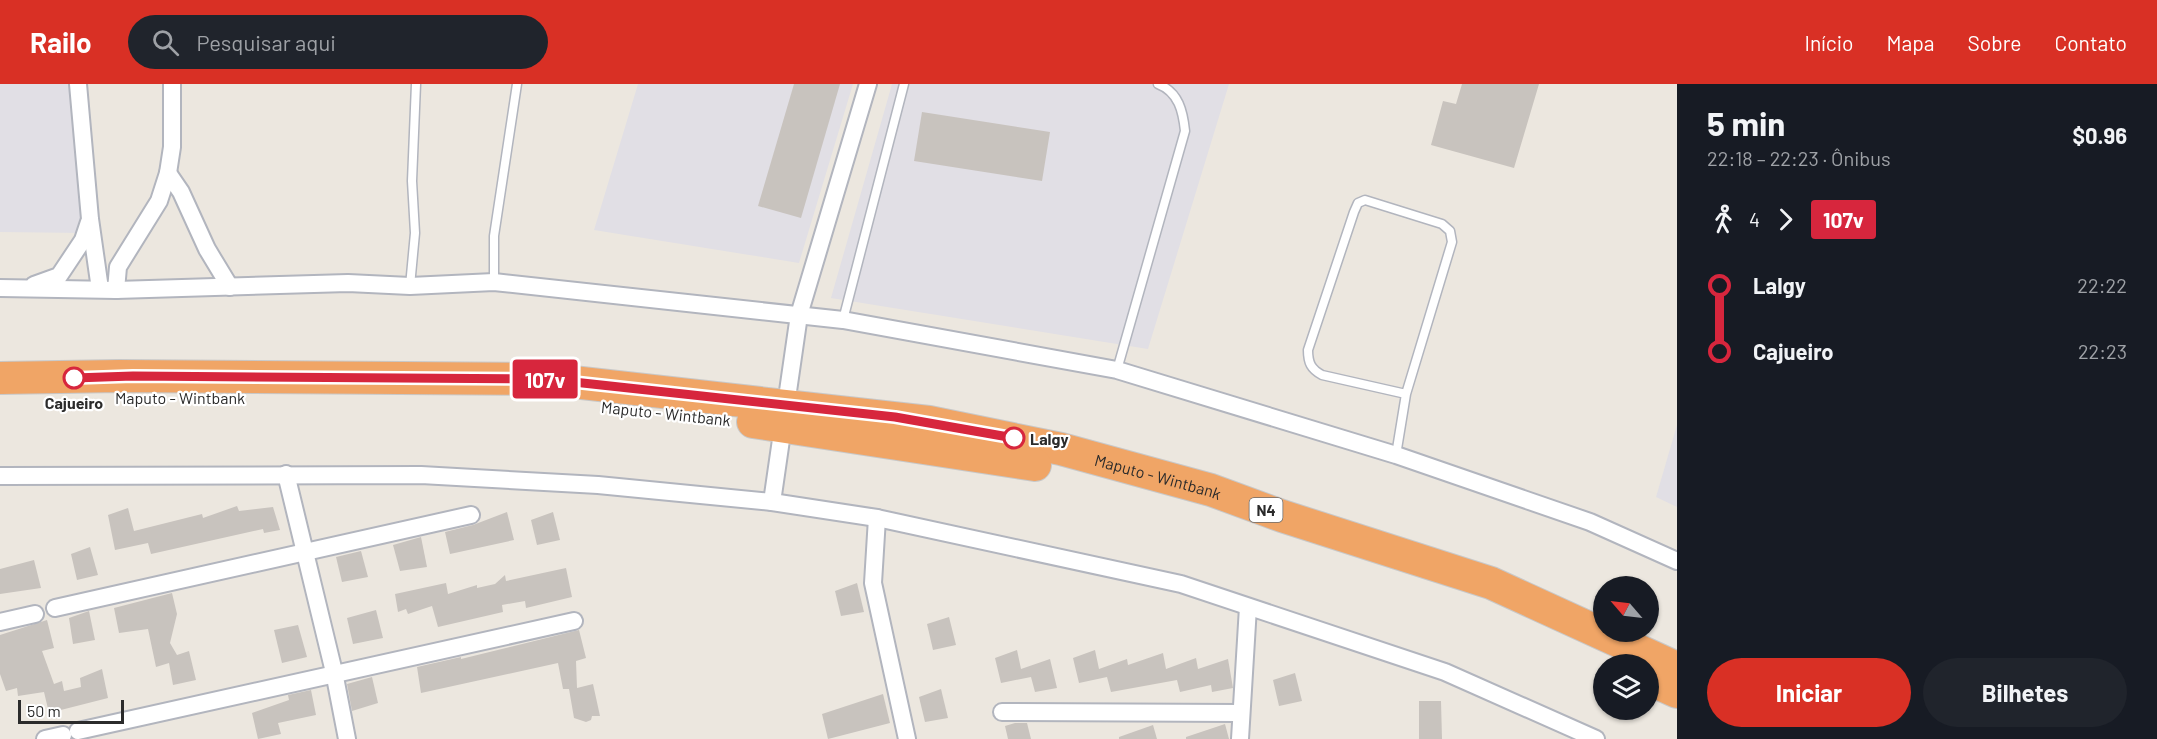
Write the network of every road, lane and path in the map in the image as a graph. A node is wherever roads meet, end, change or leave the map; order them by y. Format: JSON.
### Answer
{"nodes":[{"id":1,"x":78,"y":84,"type":"edge"},
{"id":2,"x":172,"y":84,"type":"edge"},
{"id":3,"x":416,"y":84,"type":"edge"},
{"id":4,"x":517,"y":84,"type":"edge"},
{"id":5,"x":868,"y":84,"type":"edge"},
{"id":6,"x":904,"y":84,"type":"edge"},
{"id":7,"x":1158,"y":84,"type":"edge"},
{"id":8,"x":168,"y":173,"type":"junction"},
{"id":9,"x":90,"y":219,"type":"junction"},
{"id":10,"x":494,"y":282,"type":"junction"},
{"id":11,"x":410,"y":286,"type":"junction"},
{"id":12,"x":230,"y":287,"type":"junction"},
{"id":13,"x":0,"y":288,"type":"edge"},
{"id":14,"x":25,"y":289,"type":"junction"},
{"id":15,"x":108,"y":290,"type":"junction"},
{"id":16,"x":799,"y":315,"type":"junction"},
{"id":17,"x":843,"y":320,"type":"junction"},
{"id":18,"x":1117,"y":370,"type":"junction"},
{"id":19,"x":0,"y":378,"type":"edge"},
{"id":20,"x":1406,"y":394,"type":"junction"},
{"id":21,"x":0,"y":398,"type":"edge"},
{"id":22,"x":784,"y":416,"type":"junction"},
{"id":23,"x":1396,"y":455,"type":"junction"},
{"id":24,"x":286,"y":474,"type":"junction"},
{"id":25,"x":0,"y":476,"type":"edge"},
{"id":26,"x":772,"y":502,"type":"junction"},
{"id":27,"x":471,"y":514,"type":"dead end"},
{"id":28,"x":877,"y":518,"type":"junction"},
{"id":29,"x":305,"y":552,"type":"junction"},
{"id":30,"x":1677,"y":561,"type":"edge"},
{"id":31,"x":1248,"y":607,"type":"junction"},
{"id":32,"x":55,"y":608,"type":"dead end"},
{"id":33,"x":35,"y":614,"type":"dead end"},
{"id":34,"x":574,"y":621,"type":"dead end"},
{"id":35,"x":0,"y":622,"type":"edge"},
{"id":36,"x":1595,"y":654,"type":"edge"},
{"id":37,"x":1677,"y":668,"type":"edge"},
{"id":38,"x":334,"y":672,"type":"junction"},
{"id":39,"x":1659,"y":684,"type":"edge"},
{"id":40,"x":1677,"y":692,"type":"edge"},
{"id":41,"x":1002,"y":712,"type":"dead end"},
{"id":42,"x":1240,"y":713,"type":"junction"},
{"id":43,"x":45,"y":739,"type":"edge"},
{"id":44,"x":347,"y":739,"type":"edge"},
{"id":45,"x":908,"y":739,"type":"edge"},
{"id":46,"x":1240,"y":739,"type":"edge"},
{"id":47,"x":1596,"y":739,"type":"edge"}],
"edges":[{"from":1,"to":9,"type":"street"},
{"from":2,"to":8,"type":"street"},
{"from":3,"to":11,"type":"lane"},
{"from":4,"to":10,"type":"lane"},
{"from":5,"to":16,"type":"street"},
{"from":6,"to":17,"type":"lane"},
{"from":7,"to":18,"type":"lane"},
{"from":8,"to":12,"type":"street"},
{"from":8,"to":15,"type":"street"},
{"from":9,"to":14,"type":"street"},
{"from":9,"to":15,"type":"street"},
{"from":10,"to":11,"type":"street"},
{"from":10,"to":16,"type":"street"},
{"from":11,"to":12,"type":"street"},
{"from":12,"to":15,"type":"street"},
{"from":13,"to":14,"type":"street"},
{"from":14,"to":15,"type":"street"},
{"from":16,"to":17,"type":"street"},
{"from":16,"to":22,"type":"street"},
{"from":17,"to":18,"type":"street"},
{"from":18,"to":23,"type":"street"},
{"from":19,"to":22,"type":"highway","name":"Maputo - Wintbank","number":"N4"},
{"from":20,"to":20,"type":"lane"},
{"from":20,"to":23,"type":"lane"},
{"from":21,"to":22,"type":"highway","name":"Maputo - Wintbank","number":"N4"},
{"from":22,"to":26,"type":"street"},
{"from":22,"to":36,"type":"highway","name":"Maputo - Wintbank","number":"N4"},
{"from":22,"to":37,"type":"highway","name":"Maputo - Wintbank","number":"N4"},
{"from":23,"to":30,"type":"street"},
{"from":24,"to":25,"type":"street"},
{"from":24,"to":26,"type":"street"},
{"from":24,"to":29,"type":"street"},
{"from":26,"to":28,"type":"street"},
{"from":27,"to":29,"type":"street"},
{"from":28,"to":31,"type":"street"},
{"from":28,"to":45,"type":"street"},
{"from":29,"to":32,"type":"street"},
{"from":29,"to":38,"type":"street"},
{"from":31,"to":42,"type":"street"},
{"from":31,"to":47,"type":"street"},
{"from":33,"to":35,"type":"street"},
{"from":34,"to":38,"type":"street"},
{"from":38,"to":43,"type":"street"},
{"from":38,"to":44,"type":"street"},
{"from":39,"to":40,"type":"highway"},
{"from":41,"to":42,"type":"street"},
{"from":42,"to":46,"type":"street"}]}
